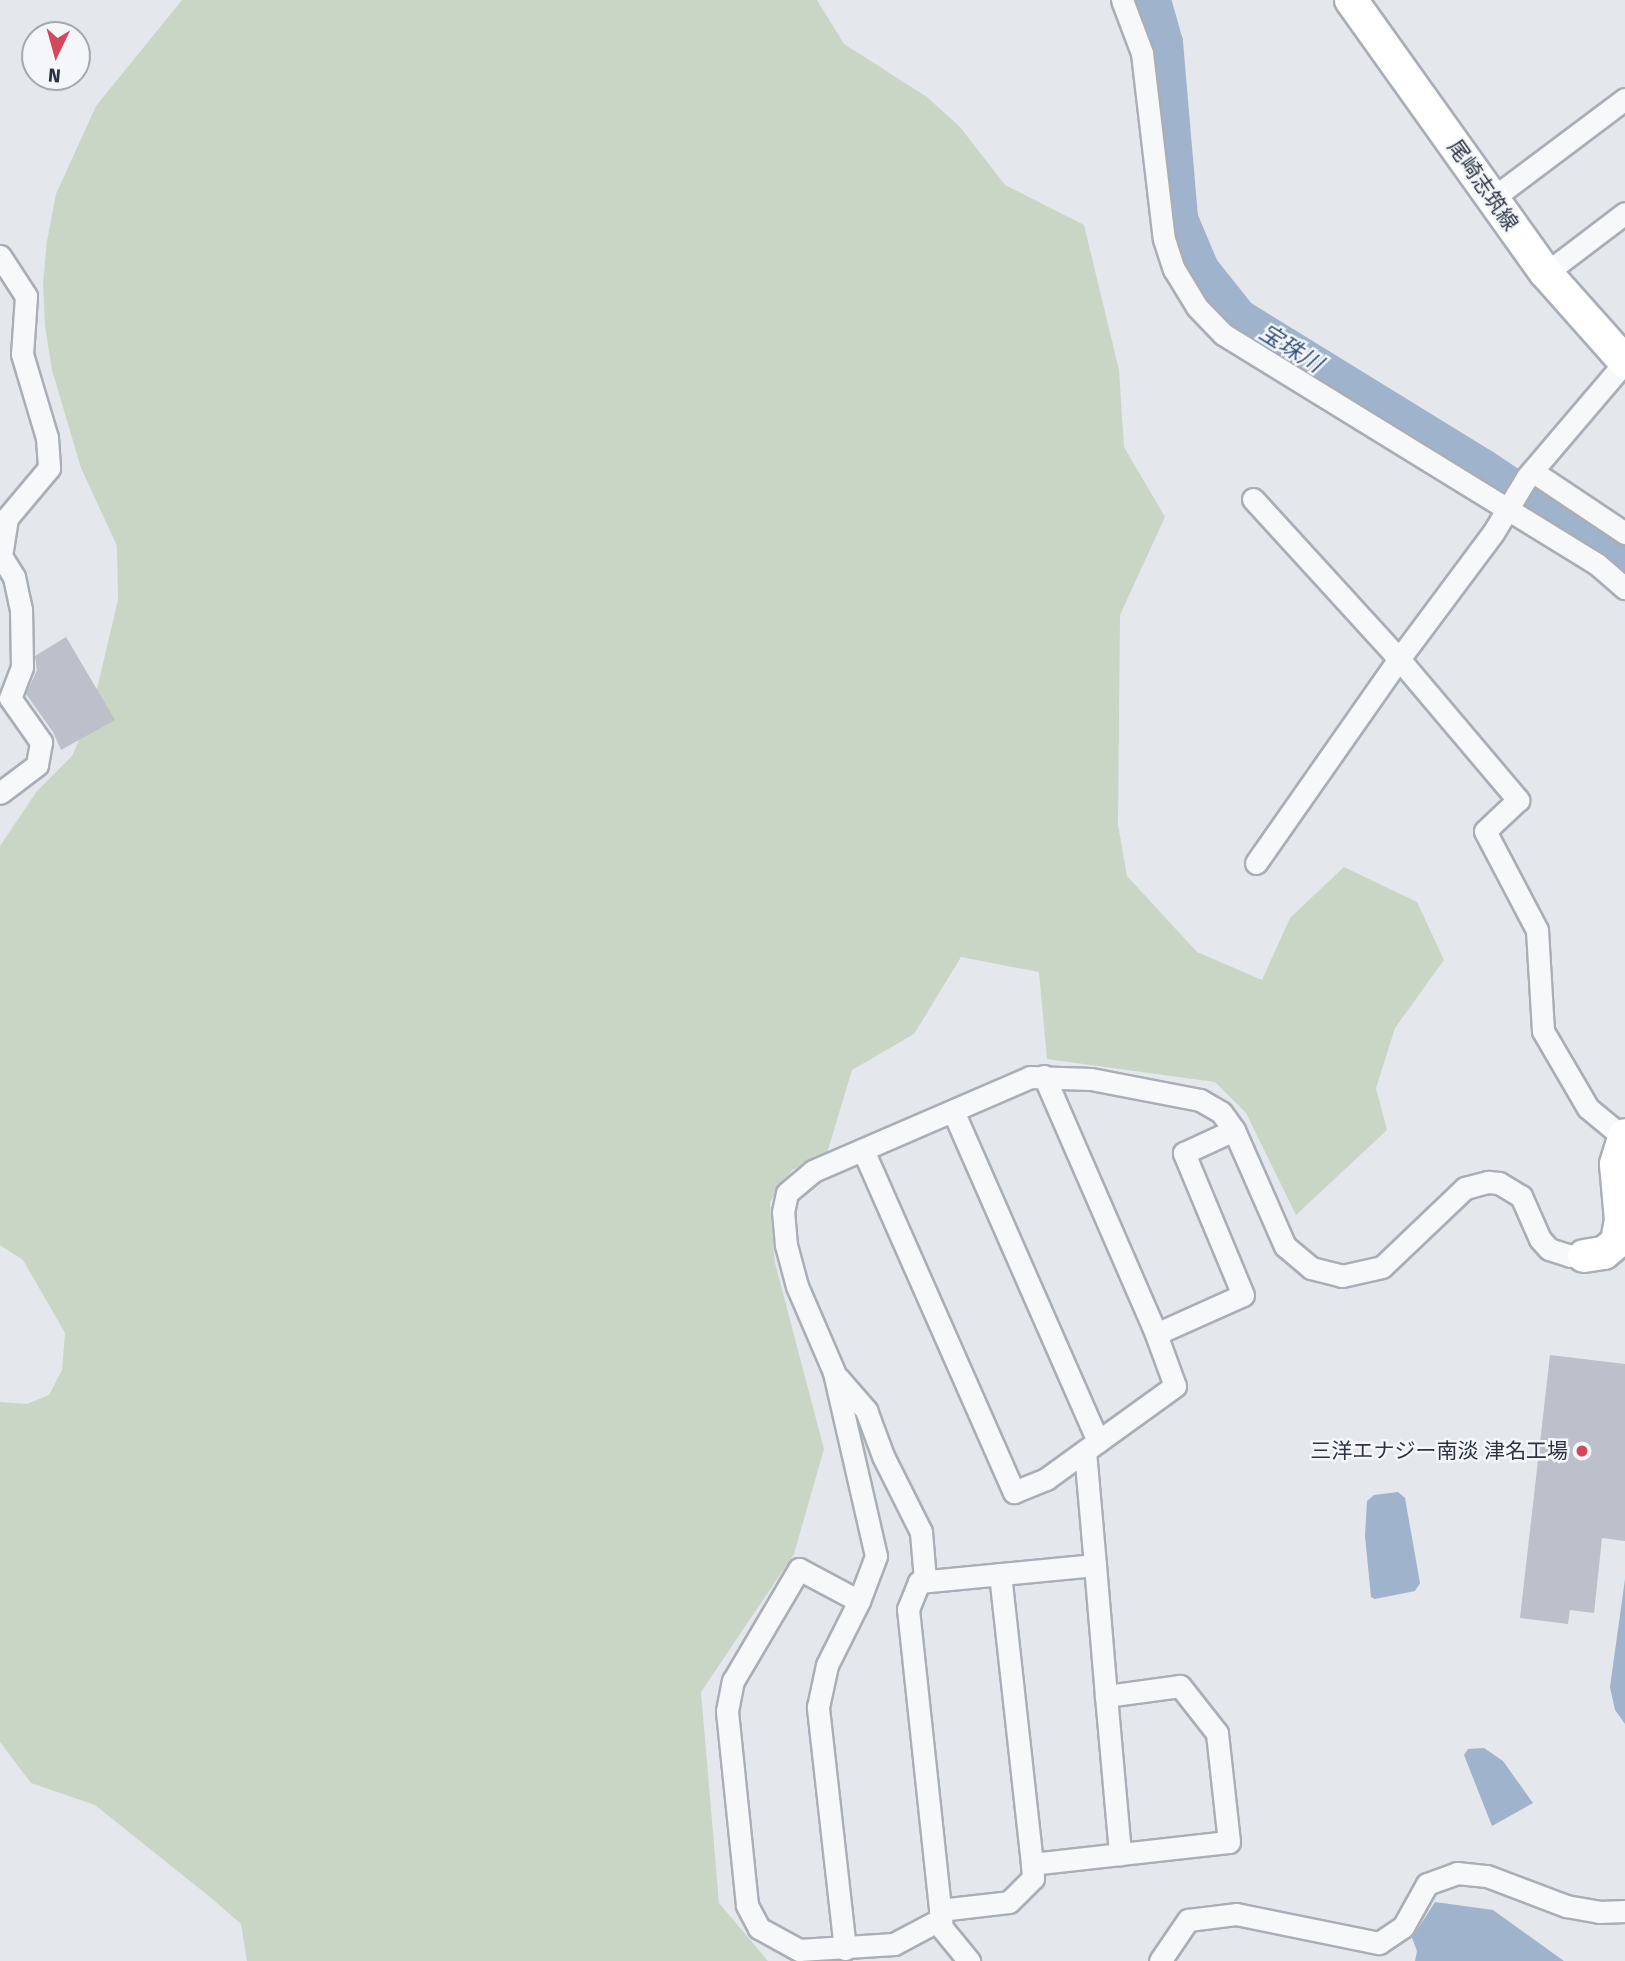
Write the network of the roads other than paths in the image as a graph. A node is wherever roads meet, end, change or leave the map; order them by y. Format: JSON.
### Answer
{"nodes":[{"id":1,"x":1122,"y":0,"type":"edge"},
{"id":2,"x":1351,"y":0,"type":"edge"},
{"id":3,"x":1625,"y":99,"type":"edge"},
{"id":4,"x":1493,"y":198,"type":"junction"},
{"id":5,"x":1625,"y":213,"type":"edge"},
{"id":6,"x":0,"y":256,"type":"edge"},
{"id":7,"x":1546,"y":273,"type":"junction"},
{"id":8,"x":1625,"y":362,"type":"edge"},
{"id":9,"x":1530,"y":474,"type":"junction"},
{"id":10,"x":1253,"y":499,"type":"dead end"},
{"id":11,"x":1508,"y":507,"type":"junction"},
{"id":12,"x":1625,"y":533,"type":"edge"},
{"id":13,"x":1625,"y":588,"type":"edge"},
{"id":14,"x":1399,"y":659,"type":"junction"},
{"id":15,"x":0,"y":793,"type":"edge"},
{"id":16,"x":1256,"y":863,"type":"dead end"},
{"id":17,"x":1044,"y":1076,"type":"junction"},
{"id":18,"x":953,"y":1111,"type":"junction"},
{"id":19,"x":1234,"y":1130,"type":"junction"},
{"id":20,"x":1624,"y":1136,"type":"edge"},
{"id":21,"x":863,"y":1150,"type":"junction"},
{"id":22,"x":1584,"y":1256,"type":"joint"},
{"id":23,"x":1156,"y":1334,"type":"junction"},
{"id":24,"x":834,"y":1372,"type":"junction"},
{"id":25,"x":1091,"y":1447,"type":"junction"},
{"id":26,"x":1094,"y":1566,"type":"junction"},
{"id":27,"x":1000,"y":1574,"type":"junction"},
{"id":28,"x":925,"y":1580,"type":"junction"},
{"id":29,"x":859,"y":1601,"type":"junction"},
{"id":30,"x":1106,"y":1696,"type":"junction"},
{"id":31,"x":1120,"y":1854,"type":"junction"},
{"id":32,"x":1032,"y":1864,"type":"junction"},
{"id":33,"x":1625,"y":1911,"type":"edge"},
{"id":34,"x":940,"y":1915,"type":"junction"},
{"id":35,"x":845,"y":1949,"type":"junction"},
{"id":36,"x":969,"y":1961,"type":"edge"},
{"id":37,"x":1160,"y":1961,"type":"edge"}],
"edges":[{"from":1,"to":11,"type":"street"},
{"from":2,"to":4,"type":"main road","name":"尾崎志筑線"},
{"from":3,"to":4,"type":"street"},
{"from":4,"to":7,"type":"main road","name":"尾崎志筑線"},
{"from":5,"to":7,"type":"street"},
{"from":6,"to":15,"type":"street"},
{"from":7,"to":8,"type":"main road","name":"尾崎志筑線"},
{"from":8,"to":9,"type":"street"},
{"from":9,"to":11,"type":"street"},
{"from":9,"to":12,"type":"street"},
{"from":10,"to":14,"type":"street"},
{"from":11,"to":13,"type":"street"},
{"from":11,"to":14,"type":"street"},
{"from":14,"to":16,"type":"street"},
{"from":14,"to":20,"type":"street"},
{"from":17,"to":18,"type":"street"},
{"from":17,"to":19,"type":"street"},
{"from":17,"to":23,"type":"street"},
{"from":18,"to":21,"type":"street"},
{"from":18,"to":25,"type":"street"},
{"from":19,"to":22,"type":"street"},
{"from":19,"to":23,"type":"street"},
{"from":20,"to":22,"type":"main road"},
{"from":21,"to":24,"type":"street"},
{"from":21,"to":25,"type":"street"},
{"from":23,"to":25,"type":"street"},
{"from":24,"to":28,"type":"street"},
{"from":24,"to":29,"type":"street"},
{"from":25,"to":26,"type":"street"},
{"from":26,"to":27,"type":"street"},
{"from":26,"to":30,"type":"street"},
{"from":27,"to":28,"type":"street"},
{"from":27,"to":32,"type":"street"},
{"from":28,"to":34,"type":"street"},
{"from":29,"to":35,"type":"street"},
{"from":29,"to":35,"type":"street"},
{"from":30,"to":31,"type":"street"},
{"from":30,"to":31,"type":"street"},
{"from":31,"to":32,"type":"street"},
{"from":32,"to":34,"type":"street"},
{"from":33,"to":37,"type":"street"},
{"from":34,"to":35,"type":"street"},
{"from":34,"to":36,"type":"street"}]}
